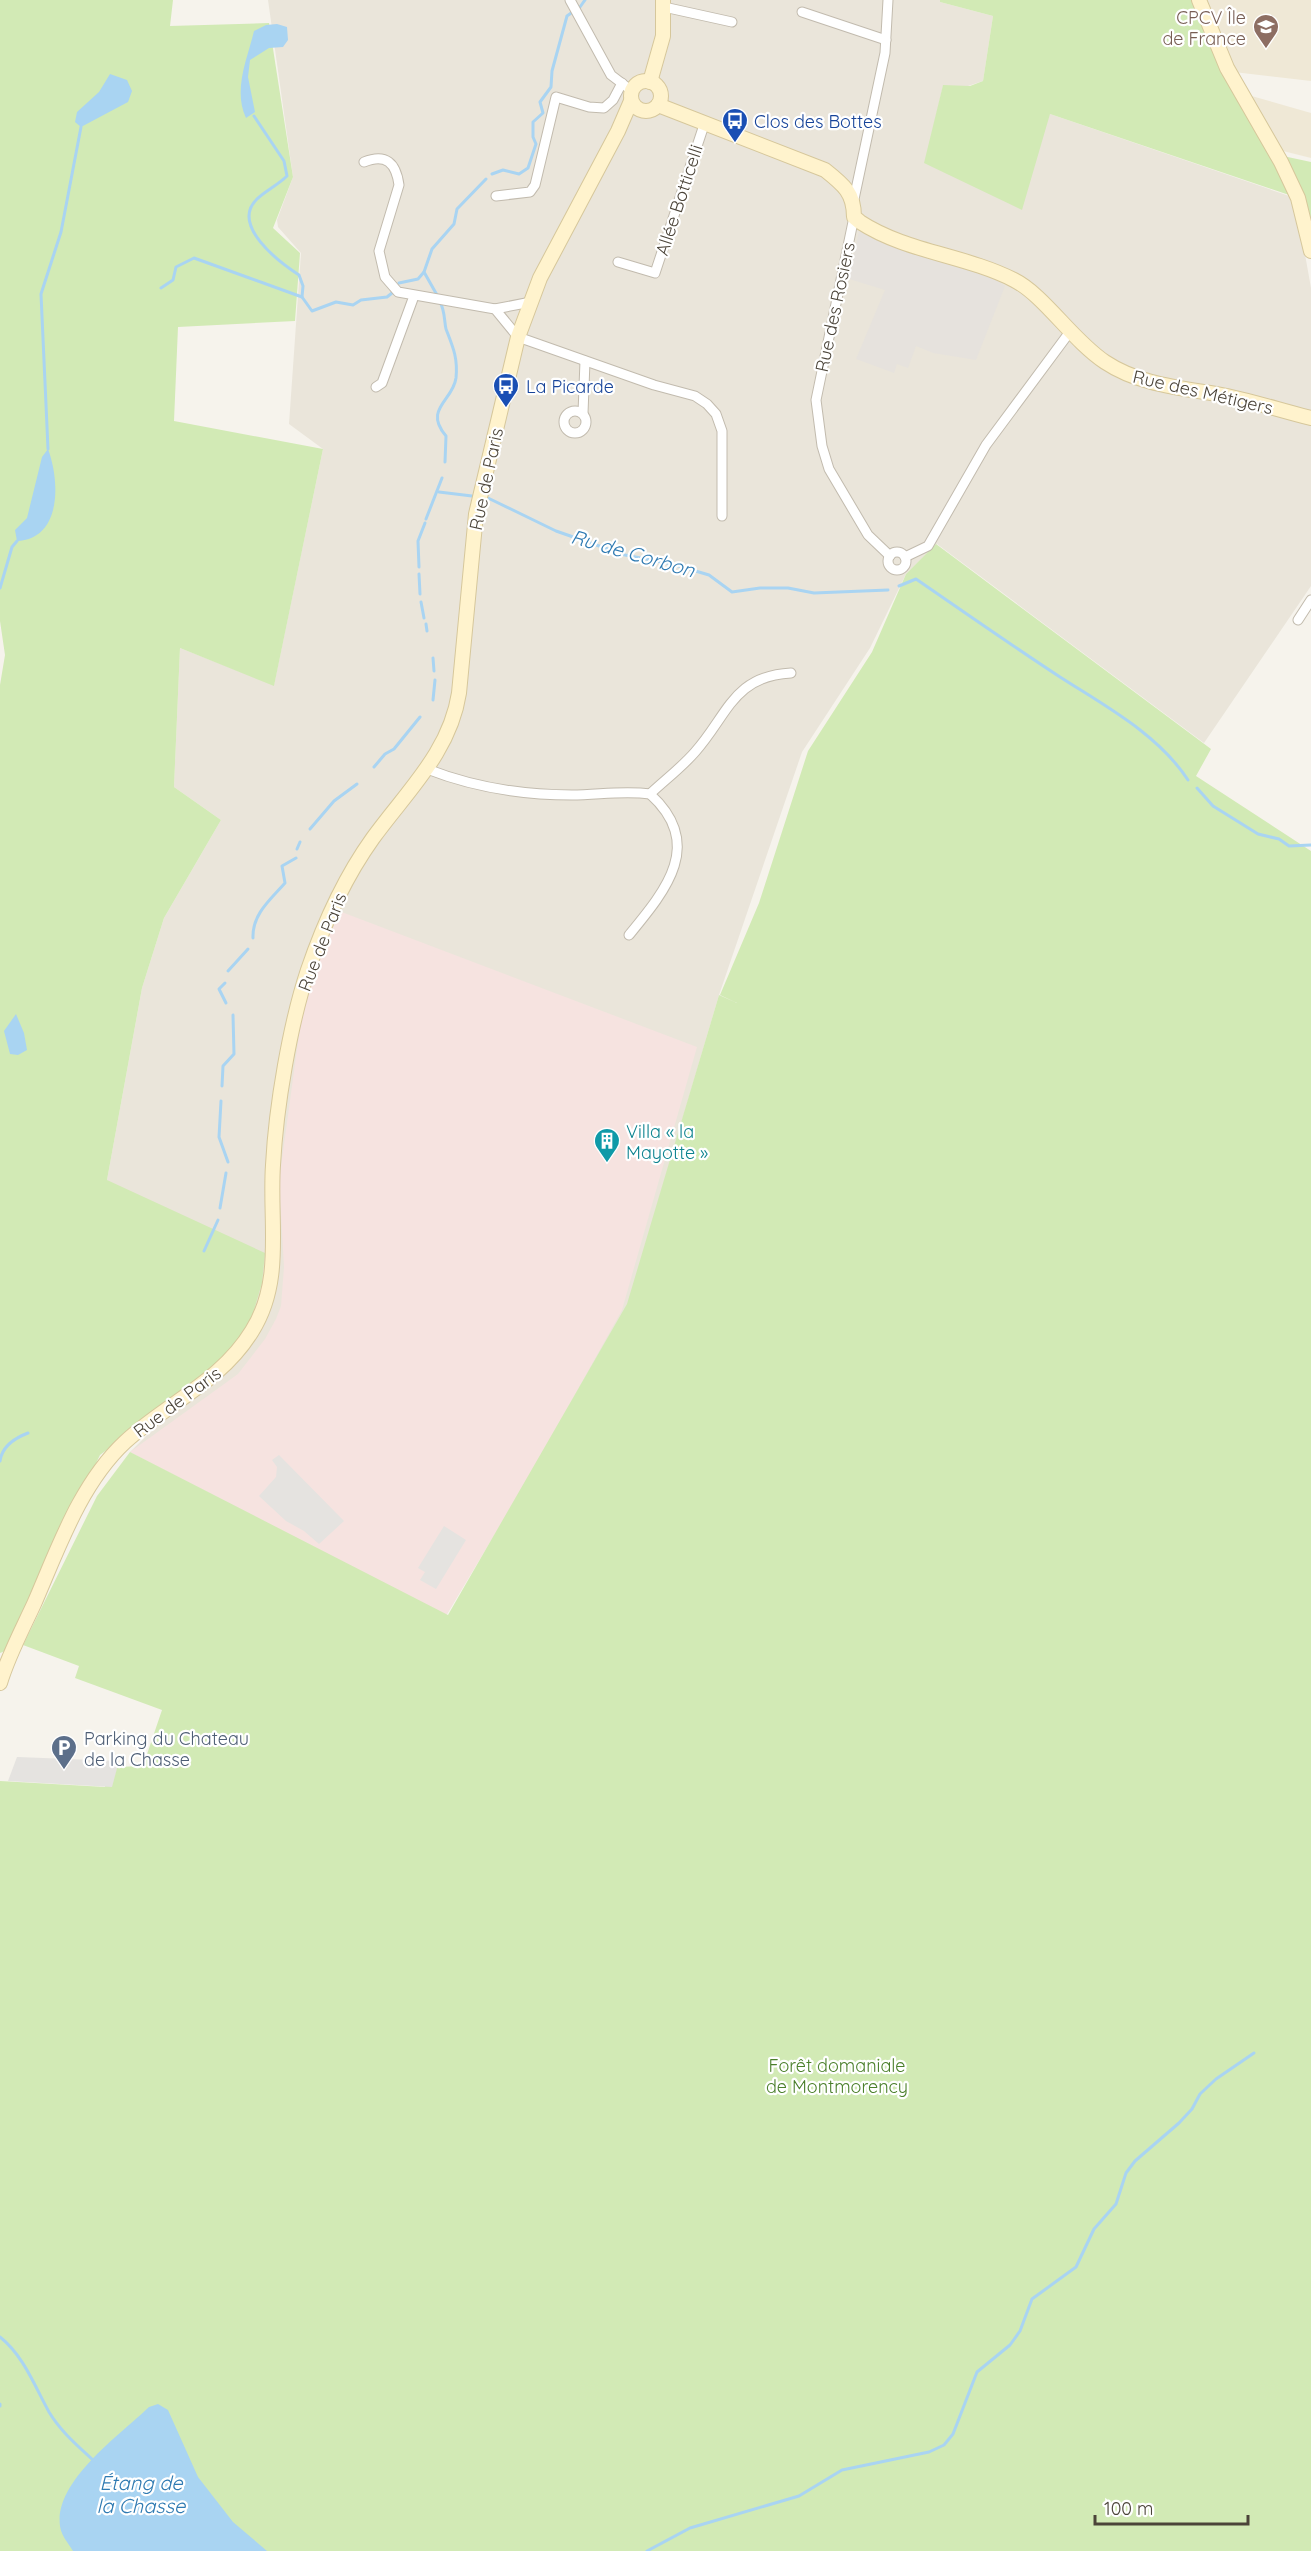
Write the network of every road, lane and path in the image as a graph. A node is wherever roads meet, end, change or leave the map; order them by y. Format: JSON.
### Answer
{"nodes":[{"id":1,"x":570,"y":0,"type":"edge"},
{"id":2,"x":888,"y":0,"type":"edge"},
{"id":3,"x":1199,"y":0,"type":"edge"},
{"id":4,"x":664,"y":3,"type":"edge"},
{"id":5,"x":802,"y":12,"type":"dead end"},
{"id":6,"x":732,"y":22,"type":"dead end"},
{"id":7,"x":886,"y":40,"type":"junction"},
{"id":8,"x":650,"y":82,"type":"junction"},
{"id":9,"x":631,"y":96,"type":"junction"},
{"id":10,"x":658,"y":105,"type":"junction"},
{"id":11,"x":704,"y":125,"type":"junction"},
{"id":12,"x":364,"y":162,"type":"dead end"},
{"id":13,"x":496,"y":196,"type":"dead end"},
{"id":14,"x":854,"y":199,"type":"junction"},
{"id":15,"x":854,"y":217,"type":"junction"},
{"id":16,"x":1311,"y":251,"type":"edge"},
{"id":17,"x":618,"y":262,"type":"dead end"},
{"id":18,"x":414,"y":296,"type":"junction"},
{"id":19,"x":531,"y":302,"type":"junction"},
{"id":20,"x":495,"y":309,"type":"junction"},
{"id":21,"x":1069,"y":333,"type":"junction"},
{"id":22,"x":518,"y":337,"type":"junction"},
{"id":23,"x":585,"y":361,"type":"junction"},
{"id":24,"x":376,"y":387,"type":"dead end"},
{"id":25,"x":583,"y":413,"type":"dead end"},
{"id":26,"x":1311,"y":418,"type":"edge"},
{"id":27,"x":722,"y":516,"type":"dead end"},
{"id":28,"x":890,"y":556,"type":"junction"},
{"id":29,"x":905,"y":557,"type":"junction"},
{"id":30,"x":1311,"y":600,"type":"edge"},
{"id":31,"x":1298,"y":620,"type":"dead end"},
{"id":32,"x":791,"y":673,"type":"dead end"},
{"id":33,"x":427,"y":768,"type":"junction"},
{"id":34,"x":650,"y":794,"type":"junction"},
{"id":35,"x":629,"y":936,"type":"dead end"},
{"id":36,"x":0,"y":1683,"type":"edge"}],
"edges":[{"from":1,"to":9,"type":"street"},
{"from":2,"to":7,"type":"street","name":"Rue des Rosiers"},
{"from":3,"to":16,"type":"main road"},
{"from":4,"to":6,"type":"street"},
{"from":4,"to":8,"type":"main road"},
{"from":5,"to":7,"type":"street"},
{"from":7,"to":14,"type":"street","name":"Rue des Rosiers"},
{"from":8,"to":9,"type":"main road"},
{"from":8,"to":10,"type":"main road"},
{"from":9,"to":10,"type":"main road"},
{"from":9,"to":13,"type":"street"},
{"from":9,"to":19,"type":"main road","name":"Rue de Paris"},
{"from":10,"to":11,"type":"main road"},
{"from":11,"to":14,"type":"main road"},
{"from":11,"to":17,"type":"street","name":"Allée Botticelli"},
{"from":12,"to":18,"type":"street"},
{"from":14,"to":15,"type":"main road","name":"Rue des Rosiers"},
{"from":15,"to":21,"type":"main road","name":"Rue des Métigers"},
{"from":15,"to":28,"type":"street","name":"Rue des Rosiers"},
{"from":18,"to":20,"type":"street"},
{"from":18,"to":24,"type":"street"},
{"from":19,"to":20,"type":"street"},
{"from":19,"to":22,"type":"main road","name":"Rue de Paris"},
{"from":20,"to":22,"type":"street"},
{"from":21,"to":26,"type":"main road","name":"Rue des Métigers"},
{"from":21,"to":29,"type":"street"},
{"from":22,"to":23,"type":"street"},
{"from":22,"to":33,"type":"main road","name":"Rue de Paris"},
{"from":23,"to":25,"type":"street"},
{"from":23,"to":27,"type":"street"},
{"from":28,"to":29,"type":"street"},
{"from":28,"to":29,"type":"street"},
{"from":30,"to":31,"type":"street"},
{"from":32,"to":34,"type":"street"},
{"from":33,"to":34,"type":"street"},
{"from":33,"to":36,"type":"main road","name":"Rue de Paris"},
{"from":34,"to":35,"type":"street"}]}
